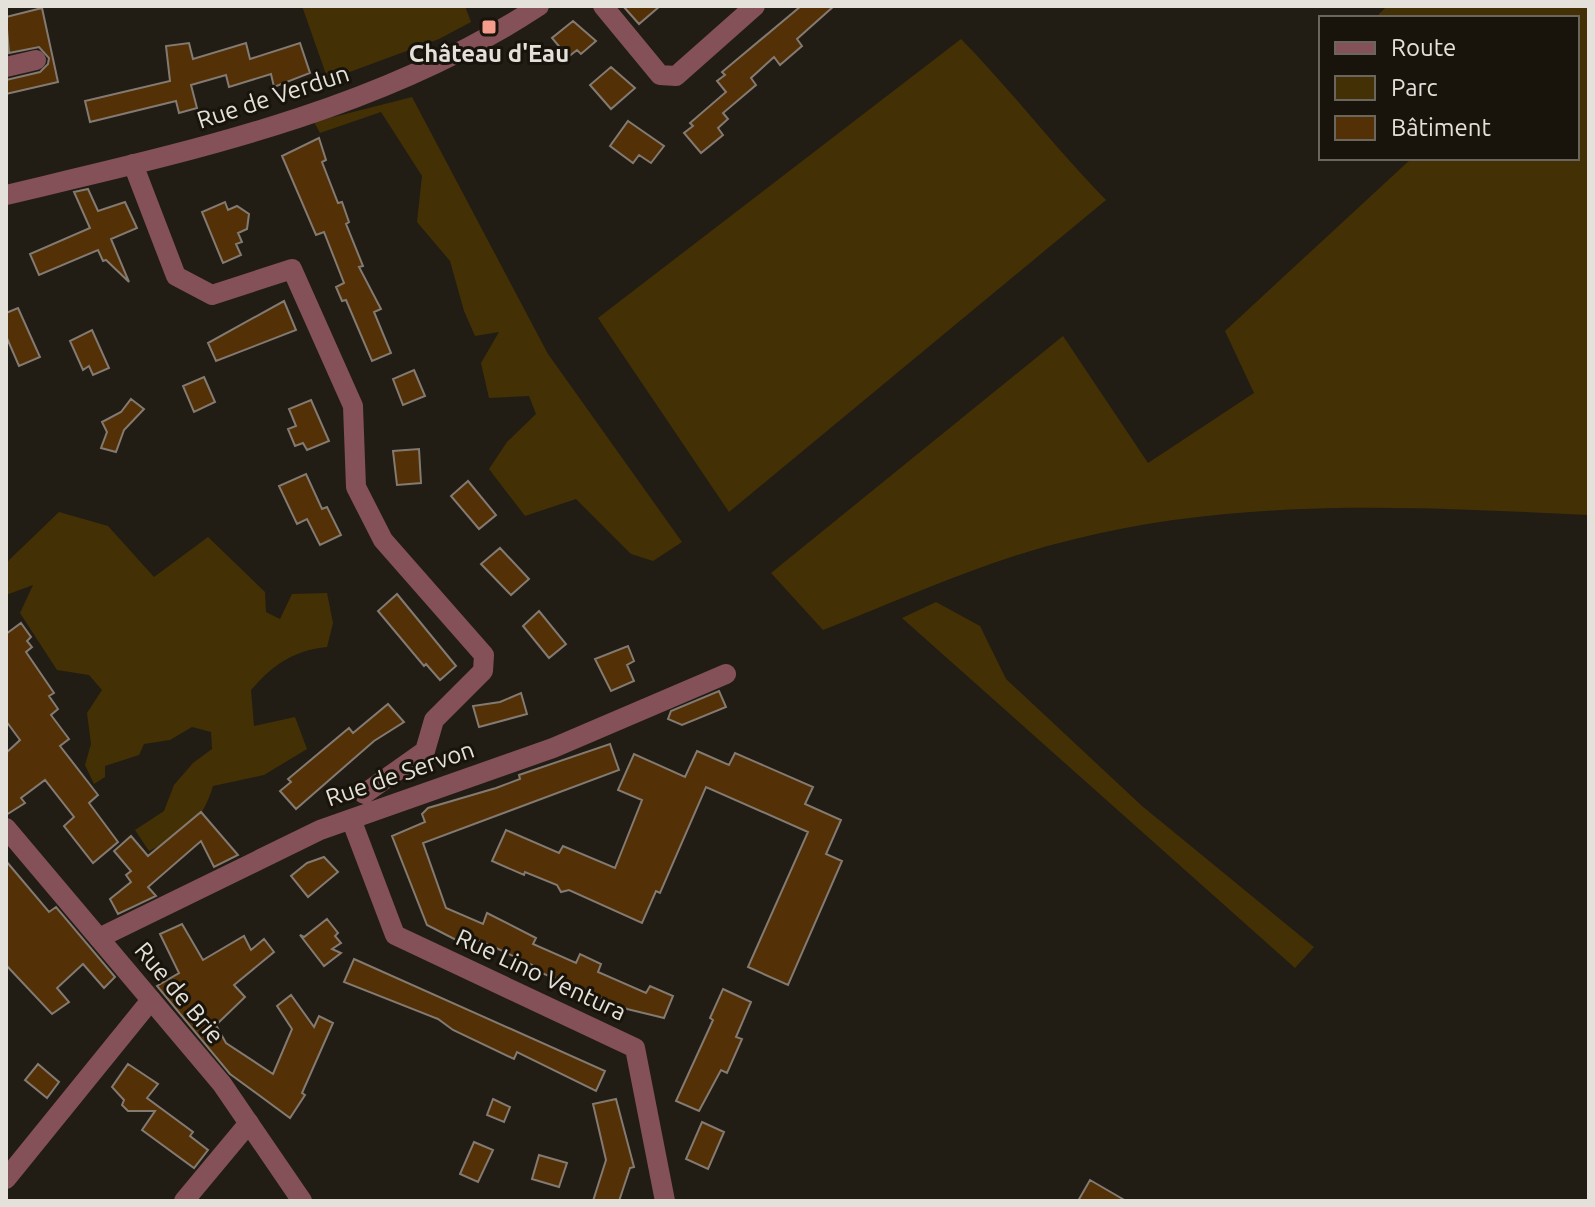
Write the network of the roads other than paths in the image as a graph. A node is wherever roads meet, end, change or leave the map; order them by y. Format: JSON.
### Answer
{"nodes":[{"id":1,"x":539,"y":6,"type":"edge"},
{"id":2,"x":603,"y":6,"type":"edge"},
{"id":3,"x":755,"y":6,"type":"edge"},
{"id":4,"x":36,"y":60,"type":"dead end"},
{"id":5,"x":6,"y":67,"type":"edge"},
{"id":6,"x":133,"y":164,"type":"junction"},
{"id":7,"x":6,"y":195,"type":"edge"},
{"id":8,"x":726,"y":674,"type":"dead end"},
{"id":9,"x":364,"y":794,"type":"dead end"},
{"id":10,"x":351,"y":819,"type":"junction"},
{"id":11,"x":6,"y":828,"type":"edge"},
{"id":12,"x":99,"y":938,"type":"junction"},
{"id":13,"x":151,"y":1000,"type":"junction"},
{"id":14,"x":249,"y":1123,"type":"junction"},
{"id":15,"x":6,"y":1179,"type":"edge"},
{"id":16,"x":184,"y":1201,"type":"edge"},
{"id":17,"x":302,"y":1201,"type":"edge"},
{"id":18,"x":665,"y":1201,"type":"edge"}],
"edges":[{"from":1,"to":6,"type":"street","name":"Rue de Verdun"},
{"from":2,"to":3,"type":"street"},
{"from":4,"to":5,"type":"street"},
{"from":6,"to":7,"type":"street","name":"Rue de Verdun"},
{"from":6,"to":9,"type":"street"},
{"from":8,"to":10,"type":"street","name":"Rue de Servon"},
{"from":10,"to":12,"type":"street","name":"Rue de Servon"},
{"from":10,"to":18,"type":"street","name":"Rue Lino Ventura"},
{"from":11,"to":12,"type":"street","name":"Rue de Brie"},
{"from":12,"to":13,"type":"street","name":"Rue de Brie"},
{"from":13,"to":14,"type":"street","name":"Rue de Brie"},
{"from":13,"to":15,"type":"street"},
{"from":14,"to":16,"type":"street"},
{"from":14,"to":17,"type":"street","name":"Rue de Brie"}]}
